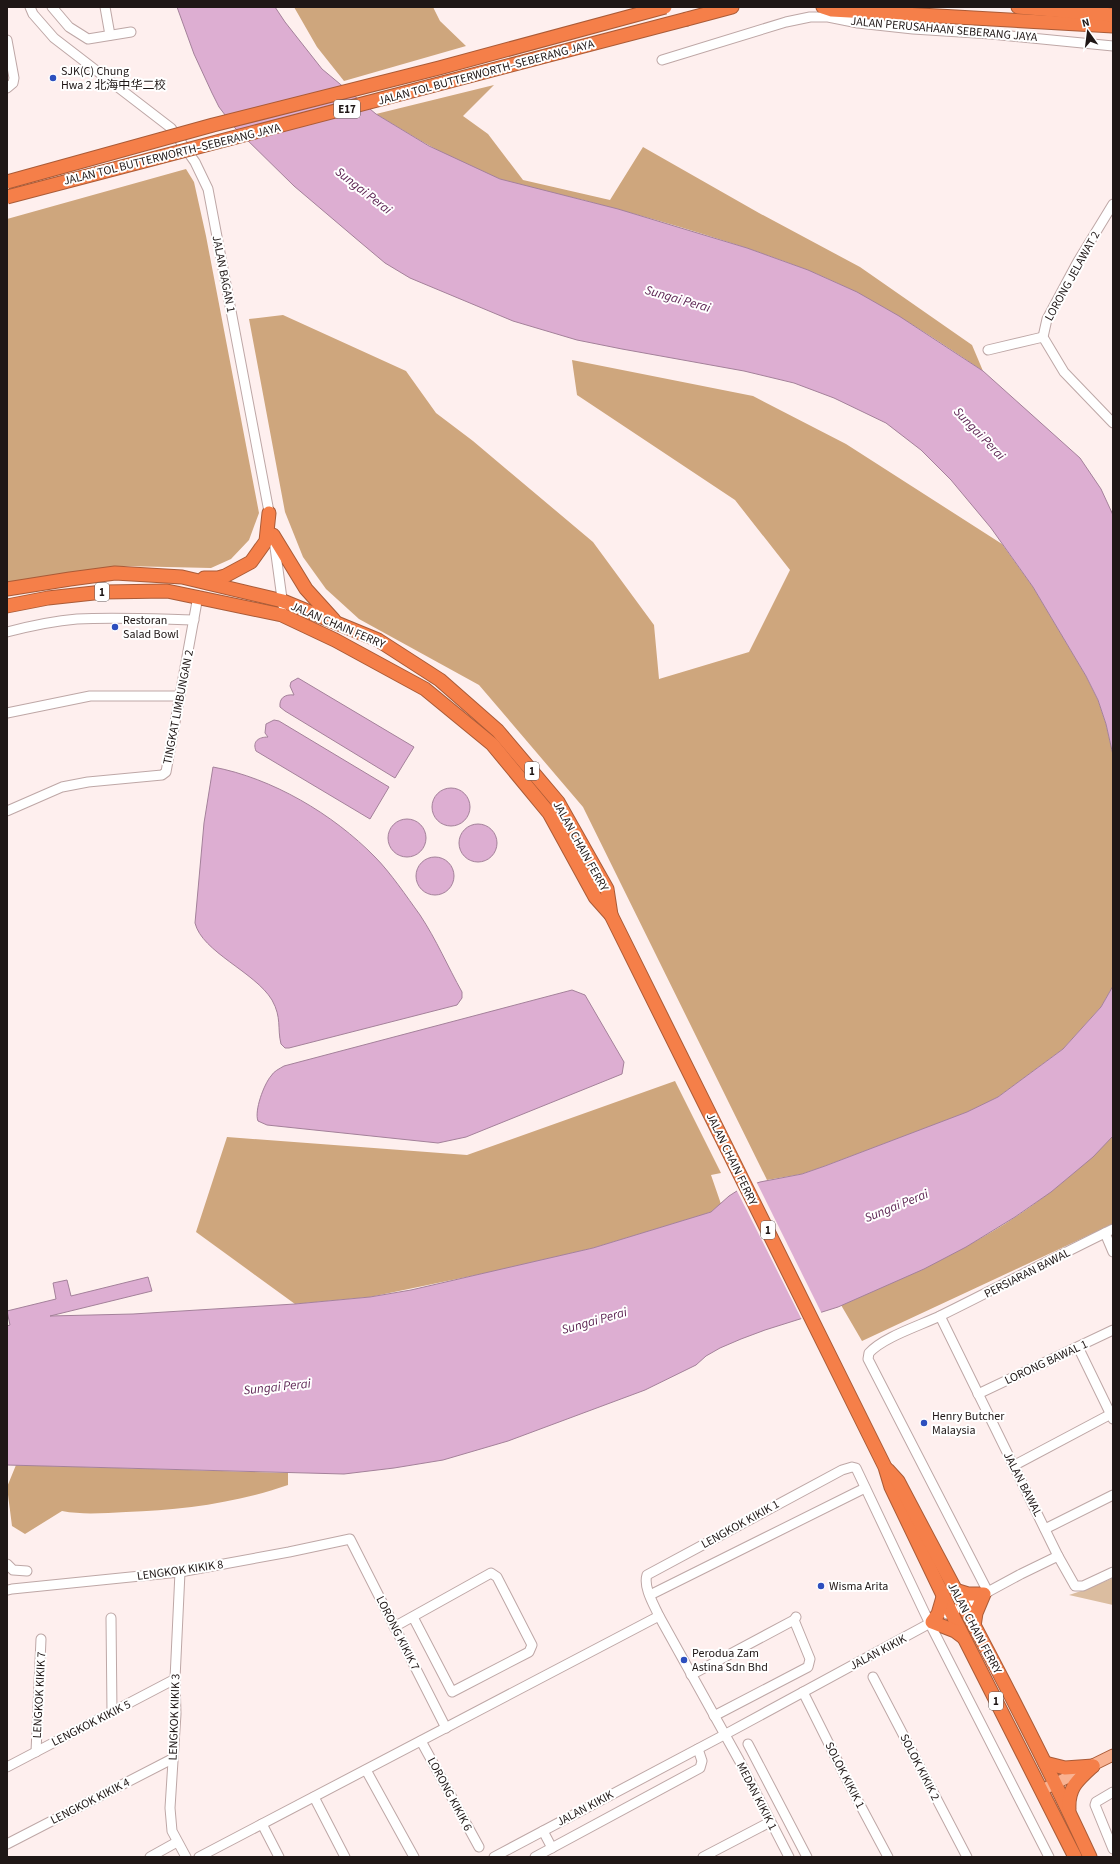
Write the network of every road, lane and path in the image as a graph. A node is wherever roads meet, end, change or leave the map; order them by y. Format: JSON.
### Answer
{"nodes":[{"id":1,"x":30,"y":7,"type":"edge"},
{"id":2,"x":52,"y":7,"type":"edge"},
{"id":3,"x":105,"y":7,"type":"edge"},
{"id":4,"x":665,"y":7,"type":"edge"},
{"id":5,"x":732,"y":7,"type":"edge"},
{"id":6,"x":823,"y":7,"type":"edge"},
{"id":7,"x":1018,"y":7,"type":"edge"},
{"id":8,"x":1113,"y":15,"type":"edge"},
{"id":9,"x":1113,"y":26,"type":"edge"},
{"id":10,"x":131,"y":32,"type":"dead end"},
{"id":11,"x":110,"y":35,"type":"junction"},
{"id":12,"x":7,"y":40,"type":"edge"},
{"id":13,"x":1113,"y":46,"type":"edge"},
{"id":14,"x":662,"y":60,"type":"dead end"},
{"id":15,"x":7,"y":88,"type":"edge"},
{"id":16,"x":7,"y":182,"type":"edge"},
{"id":17,"x":7,"y":197,"type":"edge"},
{"id":18,"x":1113,"y":204,"type":"edge"},
{"id":19,"x":1043,"y":337,"type":"junction"},
{"id":20,"x":988,"y":350,"type":"dead end"},
{"id":21,"x":1113,"y":423,"type":"edge"},
{"id":22,"x":269,"y":513,"type":"junction"},
{"id":23,"x":273,"y":536,"type":"junction"},
{"id":24,"x":182,"y":577,"type":"junction"},
{"id":25,"x":7,"y":589,"type":"edge"},
{"id":26,"x":198,"y":596,"type":"junction"},
{"id":27,"x":283,"y":601,"type":"junction"},
{"id":28,"x":7,"y":606,"type":"edge"},
{"id":29,"x":282,"y":614,"type":"junction"},
{"id":30,"x":194,"y":620,"type":"junction"},
{"id":31,"x":335,"y":621,"type":"junction"},
{"id":32,"x":7,"y":632,"type":"edge"},
{"id":33,"x":179,"y":696,"type":"junction"},
{"id":34,"x":7,"y":713,"type":"edge"},
{"id":35,"x":7,"y":811,"type":"edge"},
{"id":36,"x":611,"y":915,"type":"junction"},
{"id":37,"x":1109,"y":1231,"type":"edge"},
{"id":38,"x":1113,"y":1252,"type":"edge"},
{"id":39,"x":940,"y":1316,"type":"junction"},
{"id":40,"x":1113,"y":1330,"type":"edge"},
{"id":41,"x":1078,"y":1347,"type":"junction"},
{"id":42,"x":978,"y":1394,"type":"junction"},
{"id":43,"x":1112,"y":1417,"type":"edge"},
{"id":44,"x":1013,"y":1466,"type":"junction"},
{"id":45,"x":885,"y":1467,"type":"junction"},
{"id":46,"x":865,"y":1488,"type":"junction"},
{"id":47,"x":1113,"y":1495,"type":"edge"},
{"id":48,"x":1045,"y":1529,"type":"junction"},
{"id":49,"x":350,"y":1539,"type":"joint"},
{"id":50,"x":1058,"y":1556,"type":"junction"},
{"id":51,"x":7,"y":1564,"type":"edge"},
{"id":52,"x":27,"y":1571,"type":"dead end"},
{"id":53,"x":180,"y":1572,"type":"junction"},
{"id":54,"x":1113,"y":1572,"type":"edge"},
{"id":55,"x":8,"y":1590,"type":"dead end"},
{"id":56,"x":955,"y":1590,"type":"junction"},
{"id":57,"x":986,"y":1593,"type":"junction"},
{"id":58,"x":650,"y":1595,"type":"junction"},
{"id":59,"x":943,"y":1597,"type":"junction"},
{"id":60,"x":963,"y":1606,"type":"junction"},
{"id":61,"x":951,"y":1612,"type":"junction"},
{"id":62,"x":659,"y":1616,"type":"junction"},
{"id":63,"x":413,"y":1617,"type":"junction"},
{"id":64,"x":111,"y":1618,"type":"dead end"},
{"id":65,"x":931,"y":1623,"type":"junction"},
{"id":66,"x":974,"y":1626,"type":"junction"},
{"id":67,"x":394,"y":1627,"type":"junction"},
{"id":68,"x":964,"y":1637,"type":"junction"},
{"id":69,"x":41,"y":1639,"type":"dead end"},
{"id":70,"x":691,"y":1675,"type":"junction"},
{"id":71,"x":873,"y":1677,"type":"dead end"},
{"id":72,"x":175,"y":1679,"type":"junction"},
{"id":73,"x":803,"y":1692,"type":"junction"},
{"id":74,"x":112,"y":1712,"type":"junction"},
{"id":75,"x":714,"y":1716,"type":"junction"},
{"id":76,"x":446,"y":1728,"type":"junction"},
{"id":77,"x":724,"y":1735,"type":"junction"},
{"id":78,"x":421,"y":1740,"type":"junction"},
{"id":79,"x":748,"y":1744,"type":"dead end"},
{"id":80,"x":698,"y":1749,"type":"junction"},
{"id":81,"x":36,"y":1752,"type":"junction"},
{"id":82,"x":753,"y":1754,"type":"junction"},
{"id":83,"x":1113,"y":1755,"type":"edge"},
{"id":84,"x":172,"y":1758,"type":"junction"},
{"id":85,"x":739,"y":1760,"type":"junction"},
{"id":86,"x":1045,"y":1763,"type":"junction"},
{"id":87,"x":1093,"y":1766,"type":"junction"},
{"id":88,"x":7,"y":1767,"type":"edge"},
{"id":89,"x":366,"y":1770,"type":"junction"},
{"id":90,"x":1055,"y":1784,"type":"junction"},
{"id":91,"x":1042,"y":1790,"type":"junction"},
{"id":92,"x":1113,"y":1792,"type":"edge"},
{"id":93,"x":314,"y":1797,"type":"junction"},
{"id":94,"x":1069,"y":1811,"type":"junction"},
{"id":95,"x":770,"y":1822,"type":"junction"},
{"id":96,"x":262,"y":1824,"type":"junction"},
{"id":97,"x":543,"y":1831,"type":"junction"},
{"id":98,"x":177,"y":1842,"type":"junction"},
{"id":99,"x":7,"y":1844,"type":"edge"},
{"id":100,"x":479,"y":1847,"type":"dead end"},
{"id":101,"x":552,"y":1848,"type":"junction"},
{"id":102,"x":1113,"y":1849,"type":"edge"},
{"id":103,"x":210,"y":1854,"type":"edge"},
{"id":104,"x":150,"y":1857,"type":"edge"},
{"id":105,"x":186,"y":1857,"type":"edge"},
{"id":106,"x":200,"y":1857,"type":"edge"},
{"id":107,"x":280,"y":1857,"type":"edge"},
{"id":108,"x":345,"y":1857,"type":"edge"},
{"id":109,"x":414,"y":1857,"type":"edge"},
{"id":110,"x":494,"y":1857,"type":"edge"},
{"id":111,"x":535,"y":1857,"type":"edge"},
{"id":112,"x":703,"y":1857,"type":"edge"},
{"id":113,"x":789,"y":1857,"type":"edge"},
{"id":114,"x":807,"y":1857,"type":"edge"},
{"id":115,"x":888,"y":1857,"type":"edge"},
{"id":116,"x":968,"y":1857,"type":"edge"},
{"id":117,"x":1049,"y":1857,"type":"edge"},
{"id":118,"x":1075,"y":1857,"type":"edge"},
{"id":119,"x":1090,"y":1857,"type":"edge"}],
"edges":[{"from":1,"to":22,"type":"street","name":"JALAN BAGAN 1"},
{"from":2,"to":11,"type":"street"},
{"from":3,"to":11,"type":"street"},
{"from":4,"to":16,"type":"highway","name":"JALAN TOL BUTTERWORTH–SEBERANG JAYA","number":"E17","bridge":true},
{"from":5,"to":17,"type":"highway","name":"JALAN TOL BUTTERWORTH–SEBERANG JAYA","number":"E17","bridge":true},
{"from":6,"to":9,"type":"highway"},
{"from":7,"to":8,"type":"highway"},
{"from":10,"to":11,"type":"street"},
{"from":12,"to":15,"type":"street"},
{"from":13,"to":14,"type":"street","name":"JALAN PERUSAHAAN SEBERANG JAYA"},
{"from":18,"to":19,"type":"street","name":"LORONG JELAWAT 2"},
{"from":19,"to":20,"type":"street"},
{"from":19,"to":21,"type":"street","name":"LORONG JELAWAT 2"},
{"from":22,"to":23,"type":"street","name":"JALAN BAGAN 1"},
{"from":22,"to":24,"type":"highway"},
{"from":23,"to":27,"type":"street","name":"JALAN BAGAN 1"},
{"from":23,"to":31,"type":"highway"},
{"from":24,"to":25,"type":"highway","name":"JALAN CHAIN FERRY","number":"1"},
{"from":24,"to":27,"type":"highway","name":"JALAN CHAIN FERRY","number":"1"},
{"from":26,"to":28,"type":"highway","name":"JALAN CHAIN FERRY","number":"1"},
{"from":26,"to":29,"type":"highway","name":"JALAN CHAIN FERRY","number":"1"},
{"from":26,"to":30,"type":"street","name":"TINGKAT LIMBUNGAN 2"},
{"from":27,"to":29,"type":"street","name":"JALAN BAGAN 1"},
{"from":27,"to":31,"type":"highway","name":"JALAN CHAIN FERRY","number":"1"},
{"from":29,"to":36,"type":"highway","name":"JALAN CHAIN FERRY","number":"1"},
{"from":30,"to":32,"type":"street"},
{"from":30,"to":33,"type":"street","name":"TINGKAT LIMBUNGAN 2"},
{"from":31,"to":36,"type":"highway","name":"JALAN CHAIN FERRY","number":"1"},
{"from":33,"to":34,"type":"street"},
{"from":33,"to":35,"type":"street","name":"TINGKAT LIMBUNGAN 2"},
{"from":36,"to":45,"type":"highway","name":"JALAN CHAIN FERRY","number":"1"},
{"from":37,"to":38,"type":"street"},
{"from":37,"to":39,"type":"street","name":"PERSIARAN BAWAL"},
{"from":39,"to":42,"type":"street","name":"JALAN BAWAL"},
{"from":39,"to":57,"type":"street"},
{"from":40,"to":41,"type":"street","name":"LORONG BAWAL 1"},
{"from":41,"to":42,"type":"street","name":"LORONG BAWAL 1"},
{"from":41,"to":43,"type":"street"},
{"from":42,"to":44,"type":"street","name":"JALAN BAWAL"},
{"from":43,"to":44,"type":"street"},
{"from":44,"to":48,"type":"street","name":"JALAN BAWAL"},
{"from":45,"to":56,"type":"highway","name":"JALAN CHAIN FERRY","number":"1"},
{"from":45,"to":59,"type":"highway","name":"JALAN CHAIN FERRY","number":"1"},
{"from":46,"to":58,"type":"street","name":"LENGKOK KIKIK 1"},
{"from":46,"to":58,"type":"street","name":"LENGKOK KIKIK 1"},
{"from":46,"to":65,"type":"street"},
{"from":47,"to":48,"type":"street"},
{"from":48,"to":50,"type":"street","name":"JALAN BAWAL"},
{"from":49,"to":53,"type":"street","name":"LENGKOK KIKIK 8"},
{"from":49,"to":67,"type":"street","name":"LORONG KIKIK 7"},
{"from":50,"to":54,"type":"street","name":"JALAN BAWAL"},
{"from":50,"to":57,"type":"street","name":"JALAN KIKIK"},
{"from":51,"to":52,"type":"street"},
{"from":53,"to":55,"type":"street","name":"LENGKOK KIKIK 8"},
{"from":53,"to":72,"type":"street","name":"LENGKOK KIKIK 3"},
{"from":56,"to":57,"type":"highway"},
{"from":56,"to":60,"type":"highway","name":"JALAN CHAIN FERRY","number":"1"},
{"from":57,"to":60,"type":"street","name":"JALAN KIKIK"},
{"from":57,"to":66,"type":"highway"},
{"from":58,"to":62,"type":"street","name":"LENGKOK KIKIK 1"},
{"from":59,"to":61,"type":"highway","name":"JALAN CHAIN FERRY","number":"1"},
{"from":59,"to":65,"type":"highway"},
{"from":60,"to":61,"type":"street","name":"JALAN KIKIK"},
{"from":60,"to":66,"type":"highway","name":"JALAN CHAIN FERRY","number":"1"},
{"from":61,"to":65,"type":"street","name":"JALAN KIKIK"},
{"from":61,"to":68,"type":"highway","name":"JALAN CHAIN FERRY","number":"1"},
{"from":62,"to":70,"type":"street","name":"LENGKOK KIKIK 1"},
{"from":62,"to":76,"type":"street"},
{"from":63,"to":63,"type":"street"},
{"from":63,"to":67,"type":"street"},
{"from":64,"to":74,"type":"street"},
{"from":65,"to":68,"type":"highway"},
{"from":65,"to":73,"type":"street","name":"JALAN KIKIK"},
{"from":65,"to":117,"type":"street"},
{"from":66,"to":86,"type":"highway","name":"JALAN CHAIN FERRY","number":"1"},
{"from":67,"to":76,"type":"street","name":"LORONG KIKIK 7"},
{"from":68,"to":91,"type":"highway","name":"JALAN CHAIN FERRY","number":"1"},
{"from":69,"to":81,"type":"street","name":"LENGKOK KIKIK 7"},
{"from":70,"to":75,"type":"street","name":"LENGKOK KIKIK 1"},
{"from":70,"to":75,"type":"street"},
{"from":71,"to":116,"type":"street","name":"SOLOK KIKIK 2"},
{"from":72,"to":74,"type":"street","name":"LENGKOK KIKIK 5"},
{"from":72,"to":84,"type":"street","name":"LENGKOK KIKIK 3"},
{"from":73,"to":77,"type":"street","name":"JALAN KIKIK"},
{"from":73,"to":115,"type":"street","name":"SOLOK KIKIK 1"},
{"from":74,"to":81,"type":"street","name":"LENGKOK KIKIK 5"},
{"from":75,"to":77,"type":"street","name":"LENGKOK KIKIK 1"},
{"from":76,"to":78,"type":"street"},
{"from":77,"to":80,"type":"street","name":"JALAN KIKIK"},
{"from":77,"to":85,"type":"street","name":"MEDAN KIKIK 1"},
{"from":78,"to":89,"type":"street"},
{"from":78,"to":100,"type":"street","name":"LORONG KIKIK 6"},
{"from":79,"to":82,"type":"street","name":"MEDAN KIKIK 1"},
{"from":80,"to":97,"type":"street","name":"JALAN KIKIK"},
{"from":80,"to":101,"type":"street","name":"JALAN KIKIK"},
{"from":81,"to":88,"type":"street","name":"LENGKOK KIKIK 5"},
{"from":82,"to":85,"type":"street"},
{"from":82,"to":114,"type":"street","name":"MEDAN KIKIK 1"},
{"from":83,"to":87,"type":"main road"},
{"from":84,"to":98,"type":"street","name":"LENGKOK KIKIK 3"},
{"from":84,"to":99,"type":"street","name":"LENGKOK KIKIK 4"},
{"from":85,"to":95,"type":"street","name":"MEDAN KIKIK 1"},
{"from":86,"to":87,"type":"highway"},
{"from":86,"to":90,"type":"highway","name":"JALAN CHAIN FERRY","number":"1"},
{"from":87,"to":90,"type":"main road"},
{"from":87,"to":94,"type":"highway"},
{"from":89,"to":93,"type":"street"},
{"from":89,"to":109,"type":"street"},
{"from":90,"to":91,"type":"main road"},
{"from":90,"to":94,"type":"highway","name":"JALAN CHAIN FERRY","number":"1"},
{"from":91,"to":118,"type":"highway","name":"JALAN CHAIN FERRY","number":"1"},
{"from":92,"to":102,"type":"street"},
{"from":93,"to":96,"type":"street"},
{"from":93,"to":108,"type":"street"},
{"from":94,"to":119,"type":"highway","name":"JALAN CHAIN FERRY","number":"1"},
{"from":95,"to":112,"type":"street"},
{"from":95,"to":113,"type":"street","name":"MEDAN KIKIK 1"},
{"from":96,"to":103,"type":"street"},
{"from":96,"to":107,"type":"street"},
{"from":97,"to":101,"type":"street"},
{"from":97,"to":110,"type":"street","name":"JALAN KIKIK"},
{"from":98,"to":104,"type":"street"},
{"from":98,"to":105,"type":"street","name":"LENGKOK KIKIK 3"},
{"from":101,"to":111,"type":"street","name":"JALAN KIKIK"},
{"from":103,"to":106,"type":"street"}]}
